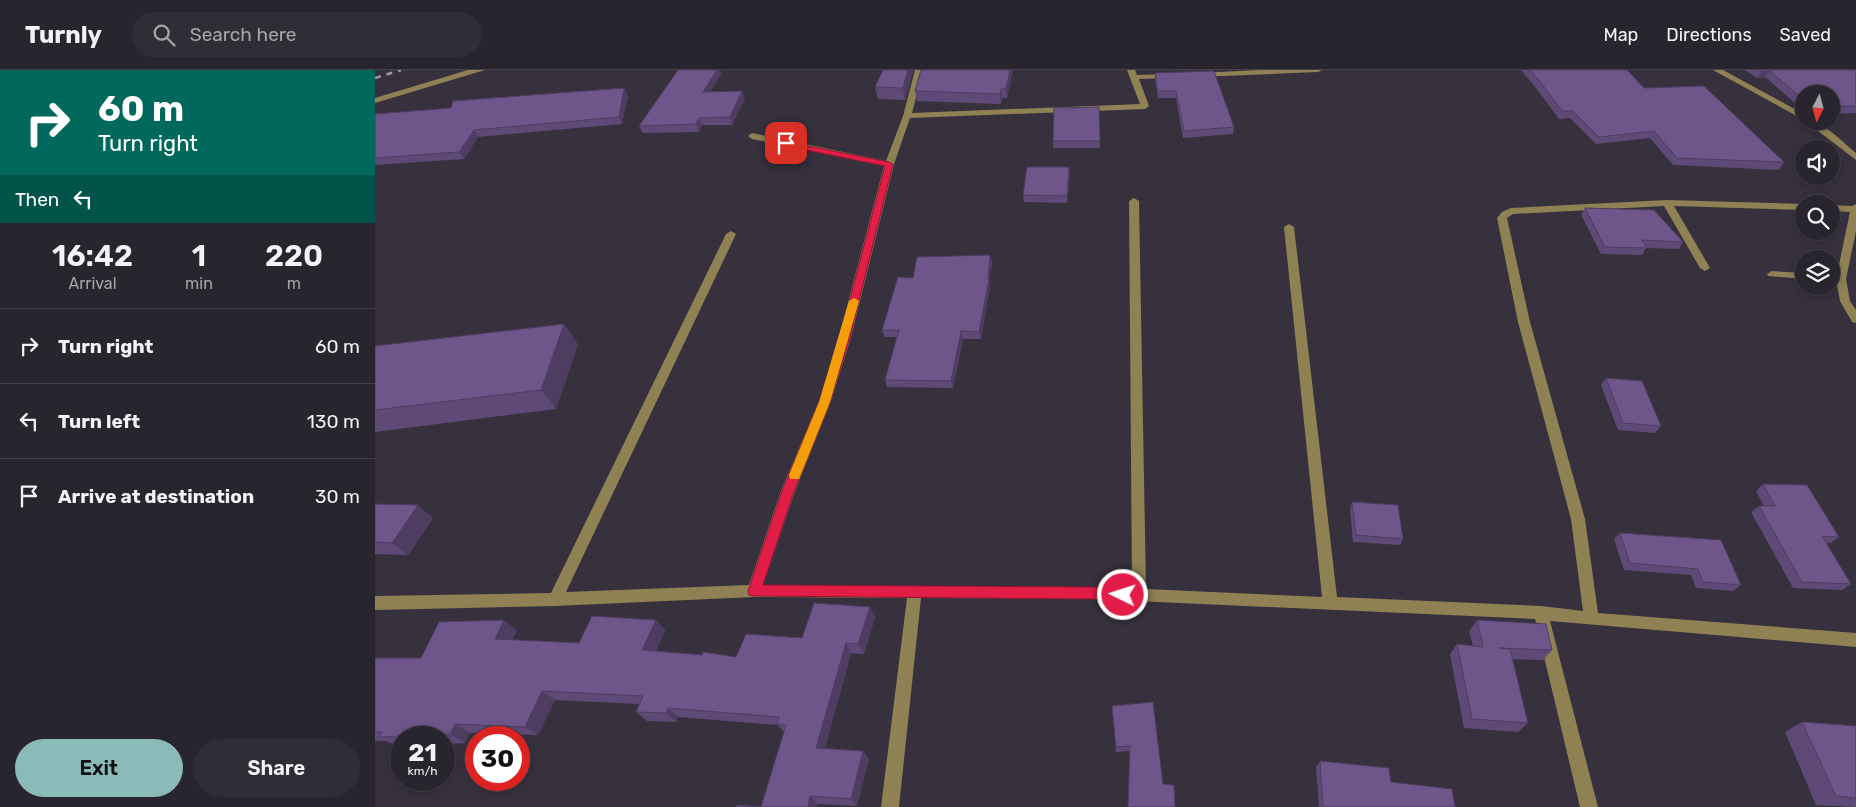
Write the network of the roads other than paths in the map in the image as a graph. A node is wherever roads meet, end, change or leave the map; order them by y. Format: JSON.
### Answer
{"nodes":[{"id":1,"x":481,"y":70,"type":"edge"},
{"id":2,"x":919,"y":70,"type":"edge"},
{"id":3,"x":1318,"y":70,"type":"edge"},
{"id":4,"x":1717,"y":70,"type":"edge"},
{"id":5,"x":1133,"y":74,"type":"edge"},
{"id":6,"x":1182,"y":75,"type":"edge"},
{"id":7,"x":1192,"y":75,"type":"edge"},
{"id":8,"x":375,"y":101,"type":"edge"},
{"id":9,"x":1795,"y":113,"type":"edge"},
{"id":10,"x":907,"y":116,"type":"junction"},
{"id":11,"x":1822,"y":130,"type":"edge"},
{"id":12,"x":752,"y":136,"type":"dead end"},
{"id":13,"x":1856,"y":157,"type":"edge"},
{"id":14,"x":889,"y":164,"type":"junction"},
{"id":15,"x":1134,"y":201,"type":"dead end"},
{"id":16,"x":1667,"y":203,"type":"junction"},
{"id":17,"x":1795,"y":207,"type":"edge"},
{"id":18,"x":1840,"y":208,"type":"edge"},
{"id":19,"x":1856,"y":208,"type":"edge"},
{"id":20,"x":1289,"y":228,"type":"dead end"},
{"id":21,"x":731,"y":234,"type":"dead end"},
{"id":22,"x":1840,"y":264,"type":"edge"},
{"id":23,"x":1705,"y":268,"type":"dead end"},
{"id":24,"x":1772,"y":274,"type":"dead end"},
{"id":25,"x":1795,"y":275,"type":"edge"},
{"id":26,"x":1840,"y":288,"type":"edge"},
{"id":27,"x":1856,"y":319,"type":"edge"},
{"id":28,"x":754,"y":591,"type":"junction"},
{"id":29,"x":915,"y":592,"type":"junction"},
{"id":30,"x":1139,"y":596,"type":"junction"},
{"id":31,"x":555,"y":598,"type":"junction"},
{"id":32,"x":375,"y":603,"type":"edge"},
{"id":33,"x":1331,"y":604,"type":"junction"},
{"id":34,"x":1541,"y":613,"type":"junction"},
{"id":35,"x":1591,"y":619,"type":"junction"},
{"id":36,"x":1856,"y":640,"type":"edge"},
{"id":37,"x":891,"y":807,"type":"edge"},
{"id":38,"x":1589,"y":807,"type":"edge"}],
"edges":[{"from":1,"to":8,"type":"street"},
{"from":2,"to":10,"type":"street"},
{"from":3,"to":7,"type":"street"},
{"from":4,"to":9,"type":"street"},
{"from":5,"to":6,"type":"street"},
{"from":5,"to":10,"type":"street"},
{"from":10,"to":14,"type":"street"},
{"from":11,"to":13,"type":"street"},
{"from":12,"to":14,"type":"street"},
{"from":14,"to":28,"type":"street"},
{"from":15,"to":30,"type":"street"},
{"from":16,"to":17,"type":"street"},
{"from":16,"to":23,"type":"street"},
{"from":16,"to":35,"type":"street"},
{"from":18,"to":19,"type":"street"},
{"from":19,"to":22,"type":"street"},
{"from":20,"to":33,"type":"street"},
{"from":21,"to":31,"type":"street"},
{"from":24,"to":25,"type":"street"},
{"from":26,"to":27,"type":"street"},
{"from":28,"to":29,"type":"street"},
{"from":28,"to":31,"type":"street"},
{"from":29,"to":30,"type":"street"},
{"from":29,"to":37,"type":"street"},
{"from":30,"to":33,"type":"street"},
{"from":31,"to":32,"type":"street"},
{"from":33,"to":34,"type":"street"},
{"from":34,"to":35,"type":"street"},
{"from":34,"to":38,"type":"street"},
{"from":35,"to":36,"type":"street"}]}
